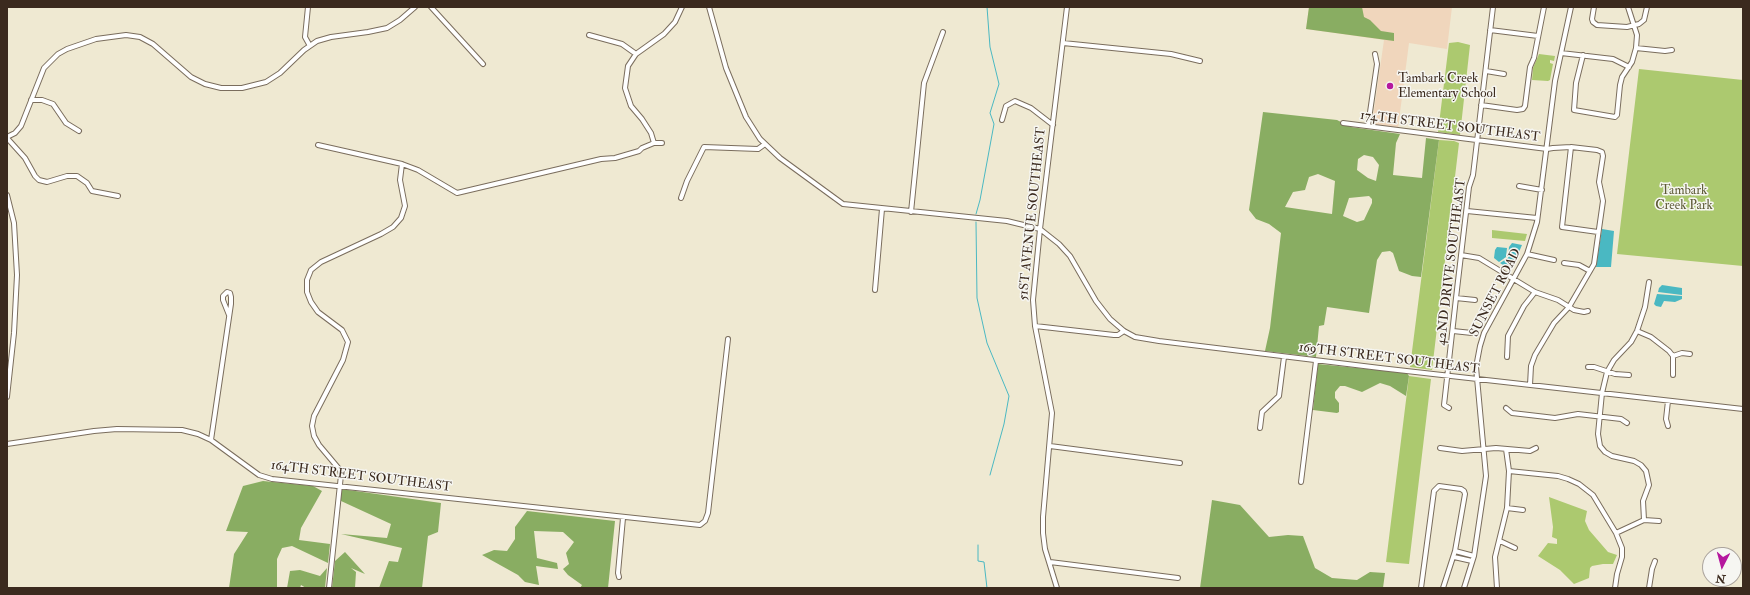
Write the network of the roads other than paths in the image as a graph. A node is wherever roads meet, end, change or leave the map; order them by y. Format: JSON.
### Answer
{"nodes":[{"id":1,"x":308,"y":7,"type":"edge"},
{"id":2,"x":414,"y":7,"type":"edge"},
{"id":3,"x":431,"y":7,"type":"edge"},
{"id":4,"x":682,"y":7,"type":"edge"},
{"id":5,"x":709,"y":7,"type":"edge"},
{"id":6,"x":1067,"y":7,"type":"edge"},
{"id":7,"x":1493,"y":7,"type":"edge"},
{"id":8,"x":1544,"y":7,"type":"edge"},
{"id":9,"x":1571,"y":7,"type":"edge"},
{"id":10,"x":1594,"y":7,"type":"edge"},
{"id":11,"x":1628,"y":7,"type":"edge"},
{"id":12,"x":1647,"y":7,"type":"edge"},
{"id":13,"x":1634,"y":26,"type":"junction"},
{"id":14,"x":1490,"y":30,"type":"junction"},
{"id":15,"x":944,"y":32,"type":"dead end"},
{"id":16,"x":589,"y":36,"type":"dead end"},
{"id":17,"x":1538,"y":36,"type":"junction"},
{"id":18,"x":1063,"y":43,"type":"junction"},
{"id":19,"x":310,"y":46,"type":"junction"},
{"id":20,"x":1636,"y":48,"type":"junction"},
{"id":21,"x":1672,"y":50,"type":"dead end"},
{"id":22,"x":1561,"y":53,"type":"junction"},
{"id":23,"x":636,"y":54,"type":"junction"},
{"id":24,"x":1375,"y":54,"type":"dead end"},
{"id":25,"x":1583,"y":55,"type":"junction"},
{"id":26,"x":1200,"y":61,"type":"dead end"},
{"id":27,"x":483,"y":64,"type":"dead end"},
{"id":28,"x":1629,"y":67,"type":"junction"},
{"id":29,"x":1486,"y":71,"type":"junction"},
{"id":30,"x":1504,"y":74,"type":"dead end"},
{"id":31,"x":31,"y":100,"type":"junction"},
{"id":32,"x":1482,"y":105,"type":"junction"},
{"id":33,"x":1002,"y":120,"type":"dead end"},
{"id":34,"x":1343,"y":123,"type":"dead end"},
{"id":35,"x":1053,"y":126,"type":"junction"},
{"id":36,"x":1368,"y":126,"type":"junction"},
{"id":37,"x":79,"y":132,"type":"dead end"},
{"id":38,"x":7,"y":138,"type":"edge"},
{"id":39,"x":1477,"y":141,"type":"junction"},
{"id":40,"x":654,"y":143,"type":"junction"},
{"id":41,"x":662,"y":143,"type":"dead end"},
{"id":42,"x":765,"y":144,"type":"junction"},
{"id":43,"x":318,"y":145,"type":"dead end"},
{"id":44,"x":1571,"y":147,"type":"junction"},
{"id":45,"x":1547,"y":150,"type":"junction"},
{"id":46,"x":402,"y":164,"type":"junction"},
{"id":47,"x":1519,"y":186,"type":"dead end"},
{"id":48,"x":1542,"y":190,"type":"junction"},
{"id":49,"x":7,"y":195,"type":"edge"},
{"id":50,"x":118,"y":196,"type":"dead end"},
{"id":51,"x":681,"y":198,"type":"dead end"},
{"id":52,"x":882,"y":209,"type":"junction"},
{"id":53,"x":1467,"y":210,"type":"junction"},
{"id":54,"x":911,"y":212,"type":"junction"},
{"id":55,"x":1537,"y":218,"type":"junction"},
{"id":56,"x":1040,"y":229,"type":"junction"},
{"id":57,"x":1598,"y":232,"type":"junction"},
{"id":58,"x":1527,"y":254,"type":"junction"},
{"id":59,"x":1461,"y":255,"type":"junction"},
{"id":60,"x":1554,"y":260,"type":"dead end"},
{"id":61,"x":1564,"y":263,"type":"dead end"},
{"id":62,"x":1590,"y":271,"type":"junction"},
{"id":63,"x":1514,"y":280,"type":"junction"},
{"id":64,"x":1649,"y":282,"type":"dead end"},
{"id":65,"x":875,"y":290,"type":"dead end"},
{"id":66,"x":1535,"y":292,"type":"junction"},
{"id":67,"x":1456,"y":298,"type":"junction"},
{"id":68,"x":1475,"y":300,"type":"dead end"},
{"id":69,"x":1569,"y":307,"type":"junction"},
{"id":70,"x":1588,"y":311,"type":"dead end"},
{"id":71,"x":229,"y":315,"type":"junction"},
{"id":72,"x":1035,"y":326,"type":"junction"},
{"id":73,"x":1124,"y":331,"type":"junction"},
{"id":74,"x":1453,"y":331,"type":"junction"},
{"id":75,"x":1637,"y":331,"type":"junction"},
{"id":76,"x":1472,"y":333,"type":"dead end"},
{"id":77,"x":728,"y":339,"type":"dead end"},
{"id":78,"x":1690,"y":354,"type":"dead end"},
{"id":79,"x":1672,"y":356,"type":"junction"},
{"id":80,"x":1284,"y":357,"type":"junction"},
{"id":81,"x":1507,"y":357,"type":"dead end"},
{"id":82,"x":1316,"y":360,"type":"junction"},
{"id":83,"x":1588,"y":367,"type":"dead end"},
{"id":84,"x":1607,"y":372,"type":"junction"},
{"id":85,"x":1447,"y":375,"type":"junction"},
{"id":86,"x":1629,"y":375,"type":"dead end"},
{"id":87,"x":1673,"y":376,"type":"dead end"},
{"id":88,"x":1477,"y":379,"type":"junction"},
{"id":89,"x":1530,"y":385,"type":"junction"},
{"id":90,"x":1602,"y":393,"type":"junction"},
{"id":91,"x":7,"y":397,"type":"edge"},
{"id":92,"x":1668,"y":401,"type":"junction"},
{"id":93,"x":1449,"y":408,"type":"dead end"},
{"id":94,"x":1506,"y":408,"type":"dead end"},
{"id":95,"x":1743,"y":409,"type":"edge"},
{"id":96,"x":1600,"y":417,"type":"junction"},
{"id":97,"x":1628,"y":423,"type":"dead end"},
{"id":98,"x":1668,"y":426,"type":"dead end"},
{"id":99,"x":1260,"y":428,"type":"dead end"},
{"id":100,"x":211,"y":440,"type":"junction"},
{"id":101,"x":7,"y":444,"type":"edge"},
{"id":102,"x":1050,"y":446,"type":"junction"},
{"id":103,"x":1440,"y":448,"type":"dead end"},
{"id":104,"x":1536,"y":448,"type":"dead end"},
{"id":105,"x":1484,"y":449,"type":"junction"},
{"id":106,"x":1506,"y":449,"type":"junction"},
{"id":107,"x":1180,"y":463,"type":"dead end"},
{"id":108,"x":1509,"y":471,"type":"junction"},
{"id":109,"x":1301,"y":482,"type":"dead end"},
{"id":110,"x":340,"y":487,"type":"junction"},
{"id":111,"x":1507,"y":508,"type":"junction"},
{"id":112,"x":1523,"y":510,"type":"dead end"},
{"id":113,"x":624,"y":518,"type":"junction"},
{"id":114,"x":1644,"y":520,"type":"junction"},
{"id":115,"x":1659,"y":521,"type":"dead end"},
{"id":116,"x":1616,"y":533,"type":"junction"},
{"id":117,"x":1500,"y":541,"type":"junction"},
{"id":118,"x":1515,"y":548,"type":"dead end"},
{"id":119,"x":1455,"y":551,"type":"junction"},
{"id":120,"x":1474,"y":556,"type":"junction"},
{"id":121,"x":1454,"y":557,"type":"junction"},
{"id":122,"x":1472,"y":561,"type":"junction"},
{"id":123,"x":1655,"y":561,"type":"dead end"},
{"id":124,"x":1050,"y":562,"type":"junction"},
{"id":125,"x":619,"y":578,"type":"dead end"},
{"id":126,"x":1178,"y":578,"type":"dead end"},
{"id":127,"x":329,"y":588,"type":"edge"},
{"id":128,"x":1057,"y":588,"type":"edge"},
{"id":129,"x":1421,"y":588,"type":"edge"},
{"id":130,"x":1443,"y":588,"type":"edge"},
{"id":131,"x":1464,"y":588,"type":"edge"},
{"id":132,"x":1497,"y":588,"type":"edge"},
{"id":133,"x":1615,"y":588,"type":"edge"},
{"id":134,"x":1649,"y":588,"type":"edge"}],
"edges":[{"from":1,"to":19,"type":"street"},
{"from":2,"to":19,"type":"street"},
{"from":3,"to":27,"type":"street"},
{"from":4,"to":23,"type":"street"},
{"from":5,"to":42,"type":"street"},
{"from":6,"to":18,"type":"street","name":"51ST AVENUE SOUTHEAST"},
{"from":7,"to":14,"type":"street","name":"42ND DRIVE SOUTHEAST"},
{"from":8,"to":17,"type":"street"},
{"from":9,"to":22,"type":"street","name":"SUNSET ROAD"},
{"from":10,"to":13,"type":"street"},
{"from":11,"to":13,"type":"street"},
{"from":12,"to":13,"type":"street"},
{"from":13,"to":20,"type":"street"},
{"from":14,"to":17,"type":"street"},
{"from":14,"to":29,"type":"street","name":"42ND DRIVE SOUTHEAST"},
{"from":15,"to":54,"type":"street"},
{"from":16,"to":23,"type":"street"},
{"from":17,"to":32,"type":"street"},
{"from":18,"to":26,"type":"street"},
{"from":18,"to":35,"type":"street","name":"51ST AVENUE SOUTHEAST"},
{"from":19,"to":31,"type":"street"},
{"from":20,"to":21,"type":"street"},
{"from":20,"to":28,"type":"street"},
{"from":22,"to":25,"type":"street"},
{"from":22,"to":45,"type":"street","name":"SUNSET ROAD"},
{"from":23,"to":40,"type":"street"},
{"from":24,"to":36,"type":"street"},
{"from":25,"to":28,"type":"street"},
{"from":25,"to":28,"type":"street"},
{"from":29,"to":30,"type":"street"},
{"from":29,"to":32,"type":"street","name":"42ND DRIVE SOUTHEAST"},
{"from":31,"to":37,"type":"street"},
{"from":31,"to":38,"type":"street"},
{"from":32,"to":39,"type":"street","name":"42ND DRIVE SOUTHEAST"},
{"from":33,"to":35,"type":"street"},
{"from":34,"to":36,"type":"street","name":"174TH STREET SOUTHEAST"},
{"from":35,"to":56,"type":"street","name":"51ST AVENUE SOUTHEAST"},
{"from":36,"to":39,"type":"street","name":"174TH STREET SOUTHEAST"},
{"from":38,"to":50,"type":"street"},
{"from":39,"to":45,"type":"street","name":"174TH STREET SOUTHEAST"},
{"from":39,"to":53,"type":"street","name":"42ND DRIVE SOUTHEAST"},
{"from":40,"to":41,"type":"street"},
{"from":40,"to":46,"type":"street"},
{"from":42,"to":51,"type":"street"},
{"from":42,"to":52,"type":"street"},
{"from":43,"to":46,"type":"street"},
{"from":44,"to":45,"type":"street","name":"174TH STREET SOUTHEAST"},
{"from":44,"to":57,"type":"street","name":"174TH STREET SOUTHEAST"},
{"from":44,"to":57,"type":"street"},
{"from":45,"to":48,"type":"street","name":"SUNSET ROAD"},
{"from":46,"to":110,"type":"street"},
{"from":47,"to":48,"type":"street"},
{"from":48,"to":55,"type":"street","name":"SUNSET ROAD"},
{"from":49,"to":91,"type":"street"},
{"from":52,"to":54,"type":"street"},
{"from":52,"to":65,"type":"street"},
{"from":53,"to":55,"type":"street"},
{"from":53,"to":59,"type":"street","name":"42ND DRIVE SOUTHEAST"},
{"from":54,"to":56,"type":"street"},
{"from":55,"to":58,"type":"street","name":"SUNSET ROAD"},
{"from":56,"to":72,"type":"street","name":"51ST AVENUE SOUTHEAST"},
{"from":56,"to":73,"type":"street"},
{"from":57,"to":62,"type":"street"},
{"from":58,"to":60,"type":"street"},
{"from":58,"to":63,"type":"street","name":"SUNSET ROAD"},
{"from":59,"to":63,"type":"street"},
{"from":59,"to":67,"type":"street","name":"42ND DRIVE SOUTHEAST"},
{"from":61,"to":62,"type":"street"},
{"from":62,"to":69,"type":"street"},
{"from":63,"to":66,"type":"street"},
{"from":63,"to":88,"type":"street","name":"SUNSET ROAD"},
{"from":64,"to":75,"type":"street"},
{"from":66,"to":69,"type":"street"},
{"from":66,"to":81,"type":"street"},
{"from":67,"to":68,"type":"street"},
{"from":67,"to":74,"type":"street","name":"42ND DRIVE SOUTHEAST"},
{"from":69,"to":70,"type":"street"},
{"from":69,"to":89,"type":"street"},
{"from":71,"to":71,"type":"street"},
{"from":71,"to":100,"type":"street"},
{"from":72,"to":73,"type":"street"},
{"from":72,"to":102,"type":"street","name":"51ST AVENUE SOUTHEAST"},
{"from":73,"to":80,"type":"street","name":"169TH STREET SOUTHEAST"},
{"from":74,"to":76,"type":"street"},
{"from":74,"to":85,"type":"street","name":"42ND DRIVE SOUTHEAST"},
{"from":75,"to":79,"type":"street"},
{"from":75,"to":84,"type":"street"},
{"from":77,"to":113,"type":"street","name":"164TH STREET SOUTHEAST"},
{"from":78,"to":79,"type":"street"},
{"from":79,"to":87,"type":"street"},
{"from":80,"to":82,"type":"street","name":"169TH STREET SOUTHEAST"},
{"from":80,"to":99,"type":"street"},
{"from":82,"to":85,"type":"street","name":"169TH STREET SOUTHEAST"},
{"from":82,"to":109,"type":"street"},
{"from":83,"to":84,"type":"street"},
{"from":84,"to":86,"type":"street"},
{"from":84,"to":90,"type":"street"},
{"from":85,"to":88,"type":"street","name":"169TH STREET SOUTHEAST"},
{"from":85,"to":93,"type":"street","name":"42ND DRIVE SOUTHEAST"},
{"from":88,"to":89,"type":"street","name":"169TH STREET SOUTHEAST"},
{"from":88,"to":105,"type":"street","name":"SUNSET ROAD"},
{"from":89,"to":90,"type":"street","name":"169TH STREET SOUTHEAST"},
{"from":90,"to":92,"type":"street","name":"169TH STREET SOUTHEAST"},
{"from":90,"to":96,"type":"street"},
{"from":92,"to":95,"type":"street","name":"169TH STREET SOUTHEAST"},
{"from":92,"to":98,"type":"street"},
{"from":94,"to":96,"type":"street"},
{"from":96,"to":97,"type":"street"},
{"from":96,"to":114,"type":"street"},
{"from":100,"to":101,"type":"street","name":"164TH STREET SOUTHEAST"},
{"from":100,"to":110,"type":"street","name":"164TH STREET SOUTHEAST"},
{"from":102,"to":107,"type":"street"},
{"from":102,"to":124,"type":"street","name":"51ST AVENUE SOUTHEAST"},
{"from":103,"to":105,"type":"street"},
{"from":104,"to":106,"type":"street"},
{"from":105,"to":106,"type":"street"},
{"from":105,"to":120,"type":"street","name":"SUNSET ROAD"},
{"from":106,"to":108,"type":"street"},
{"from":108,"to":111,"type":"street"},
{"from":108,"to":116,"type":"street"},
{"from":110,"to":113,"type":"street","name":"164TH STREET SOUTHEAST"},
{"from":110,"to":127,"type":"street"},
{"from":111,"to":112,"type":"street"},
{"from":111,"to":117,"type":"street"},
{"from":113,"to":125,"type":"street"},
{"from":114,"to":115,"type":"street"},
{"from":114,"to":116,"type":"street"},
{"from":116,"to":133,"type":"street"},
{"from":117,"to":118,"type":"street"},
{"from":117,"to":132,"type":"street"},
{"from":119,"to":120,"type":"street"},
{"from":119,"to":121,"type":"street"},
{"from":119,"to":129,"type":"street"},
{"from":120,"to":122,"type":"street","name":"SUNSET ROAD"},
{"from":121,"to":122,"type":"street"},
{"from":121,"to":130,"type":"street"},
{"from":122,"to":131,"type":"street","name":"SUNSET ROAD"},
{"from":123,"to":134,"type":"street"},
{"from":124,"to":126,"type":"street"},
{"from":124,"to":128,"type":"street","name":"51ST AVENUE SOUTHEAST"}]}
